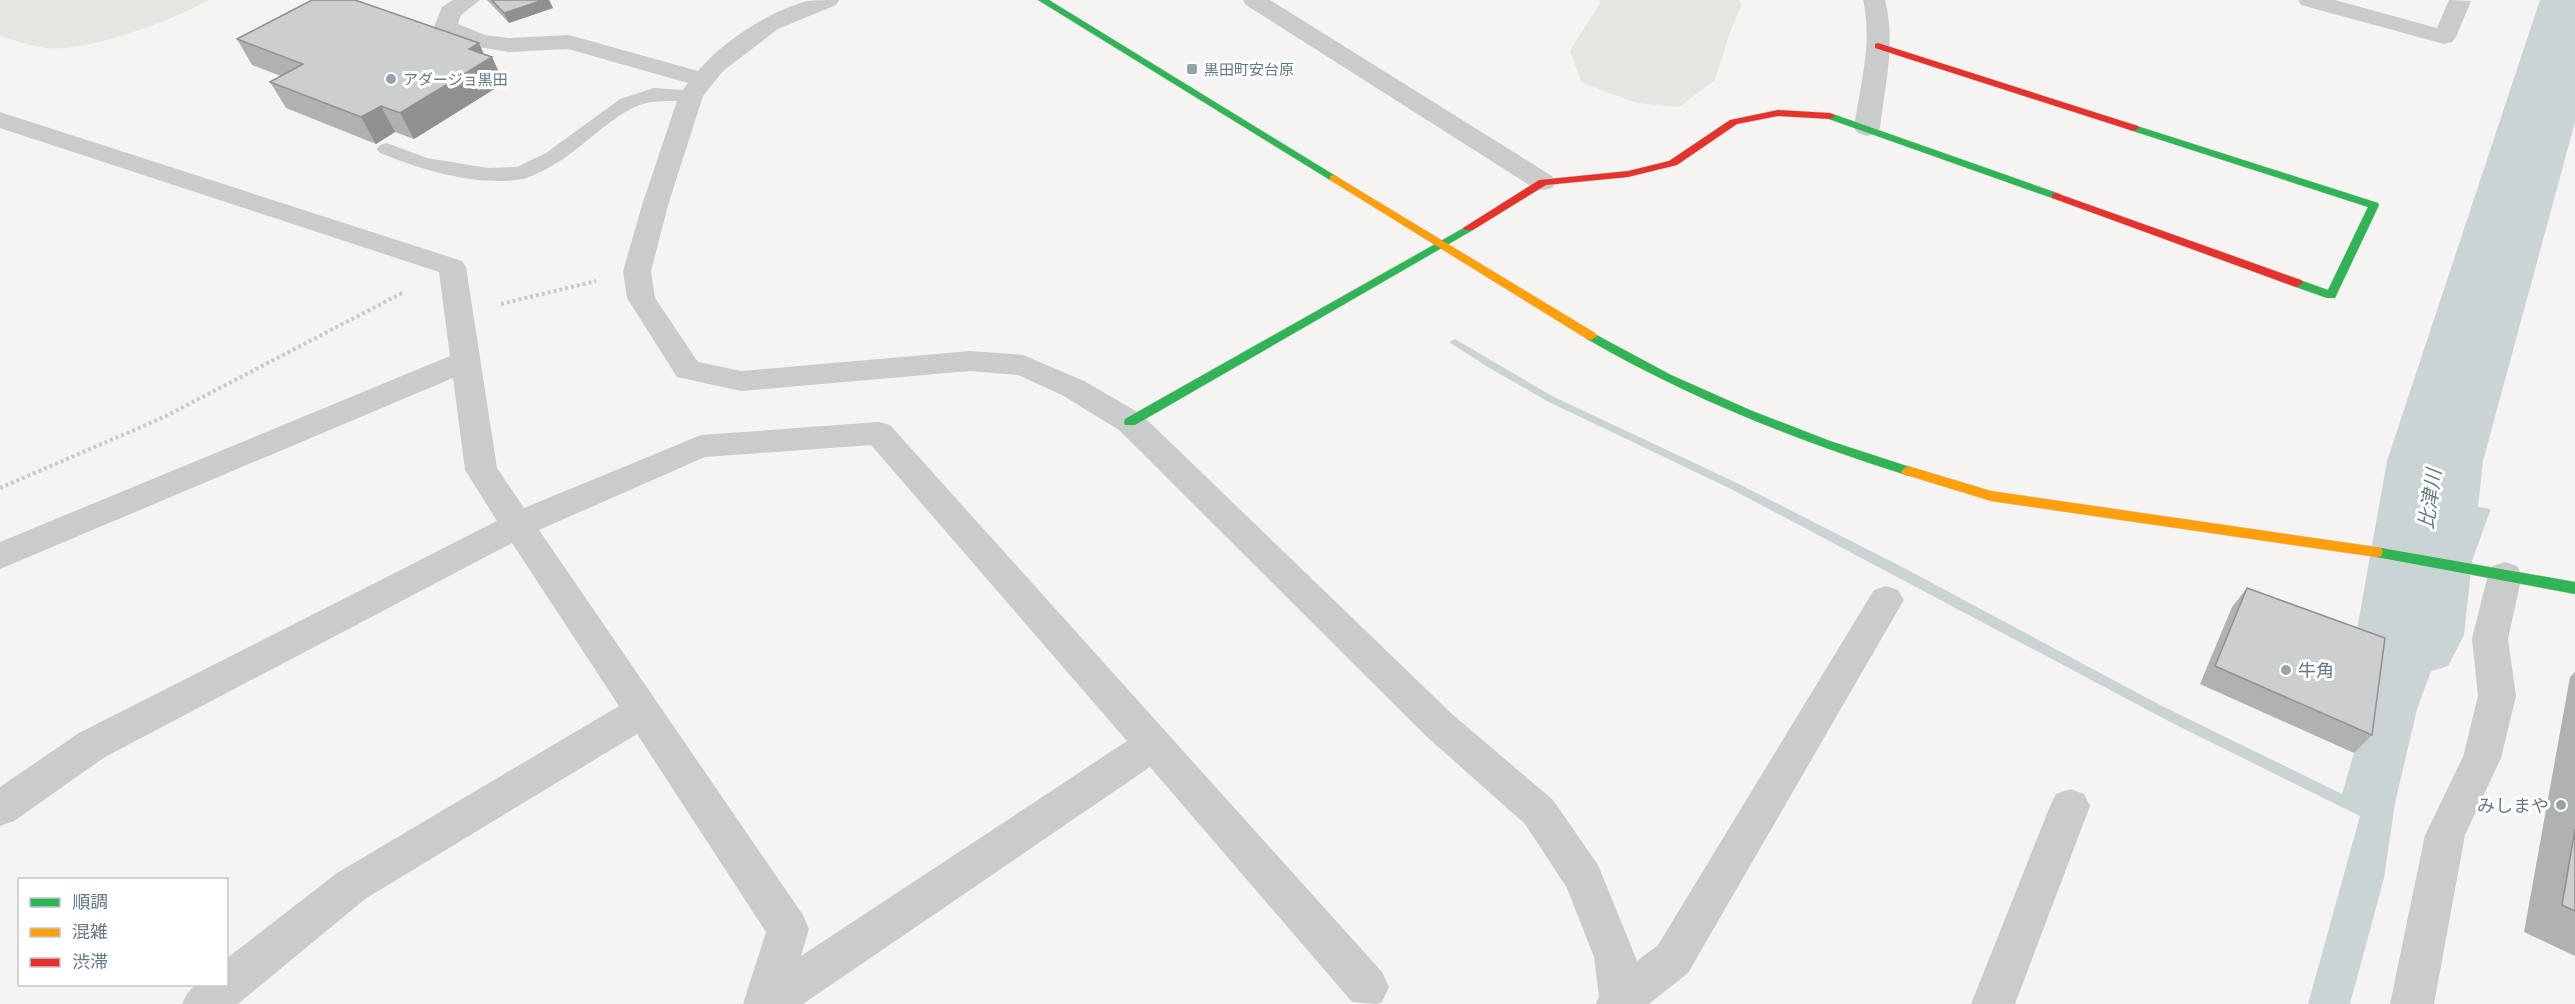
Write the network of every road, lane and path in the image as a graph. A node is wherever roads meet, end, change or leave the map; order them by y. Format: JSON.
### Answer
{"nodes":[{"id":1,"x":469,"y":0,"type":"edge"},
{"id":2,"x":828,"y":0,"type":"edge"},
{"id":3,"x":1044,"y":0,"type":"edge"},
{"id":4,"x":1254,"y":0,"type":"edge"},
{"id":5,"x":1874,"y":0,"type":"edge"},
{"id":6,"x":2309,"y":0,"type":"edge"},
{"id":7,"x":2460,"y":1,"type":"edge"},
{"id":8,"x":1878,"y":46,"type":"junction"},
{"id":9,"x":697,"y":88,"type":"junction"},
{"id":10,"x":0,"y":120,"type":"edge"},
{"id":11,"x":1867,"y":128,"type":"junction"},
{"id":12,"x":387,"y":149,"type":"dead end"},
{"id":13,"x":1543,"y":182,"type":"junction"},
{"id":14,"x":1441,"y":245,"type":"junction"},
{"id":15,"x":452,"y":267,"type":"junction"},
{"id":16,"x":637,"y":272,"type":"junction"},
{"id":17,"x":459,"y":314,"type":"junction"},
{"id":18,"x":466,"y":361,"type":"junction"},
{"id":19,"x":1131,"y":422,"type":"junction"},
{"id":20,"x":0,"y":488,"type":"edge"},
{"id":21,"x":518,"y":525,"type":"junction"},
{"id":22,"x":0,"y":556,"type":"edge"},
{"id":23,"x":2503,"y":575,"type":"junction"},
{"id":24,"x":2575,"y":588,"type":"edge"},
{"id":25,"x":1886,"y":600,"type":"dead end"},
{"id":26,"x":643,"y":711,"type":"junction"},
{"id":27,"x":1152,"y":745,"type":"junction"},
{"id":28,"x":2070,"y":806,"type":"dead end"},
{"id":29,"x":0,"y":809,"type":"edge"},
{"id":30,"x":228,"y":985,"type":"edge"},
{"id":31,"x":226,"y":986,"type":"edge"},
{"id":32,"x":1367,"y":987,"type":"dead end"},
{"id":33,"x":1619,"y":1001,"type":"edge"},
{"id":34,"x":204,"y":1004,"type":"edge"},
{"id":35,"x":765,"y":1004,"type":"edge"},
{"id":36,"x":1993,"y":1004,"type":"edge"},
{"id":37,"x":2412,"y":1004,"type":"edge"}],
"edges":[{"from":1,"to":9,"type":"street"},
{"from":2,"to":9,"type":"street"},
{"from":3,"to":14,"type":"street"},
{"from":4,"to":13,"type":"street"},
{"from":5,"to":8,"type":"street"},
{"from":6,"to":7,"type":"street"},
{"from":8,"to":11,"type":"street"},
{"from":8,"to":11,"type":"street"},
{"from":9,"to":12,"type":"lane"},
{"from":9,"to":16,"type":"street"},
{"from":10,"to":15,"type":"street"},
{"from":11,"to":13,"type":"street"},
{"from":13,"to":14,"type":"street"},
{"from":14,"to":19,"type":"street"},
{"from":14,"to":23,"type":"street"},
{"from":15,"to":17,"type":"street"},
{"from":15,"to":20,"type":"path"},
{"from":16,"to":17,"type":"path"},
{"from":16,"to":19,"type":"street"},
{"from":17,"to":18,"type":"street"},
{"from":18,"to":21,"type":"street"},
{"from":18,"to":22,"type":"street"},
{"from":19,"to":33,"type":"street"},
{"from":21,"to":26,"type":"street"},
{"from":21,"to":27,"type":"street"},
{"from":21,"to":29,"type":"street"},
{"from":23,"to":24,"type":"street"},
{"from":23,"to":37,"type":"street"},
{"from":25,"to":33,"type":"street"},
{"from":26,"to":30,"type":"street"},
{"from":26,"to":35,"type":"street"},
{"from":27,"to":32,"type":"street"},
{"from":27,"to":35,"type":"street"},
{"from":28,"to":36,"type":"street"},
{"from":31,"to":34,"type":"street"}]}
